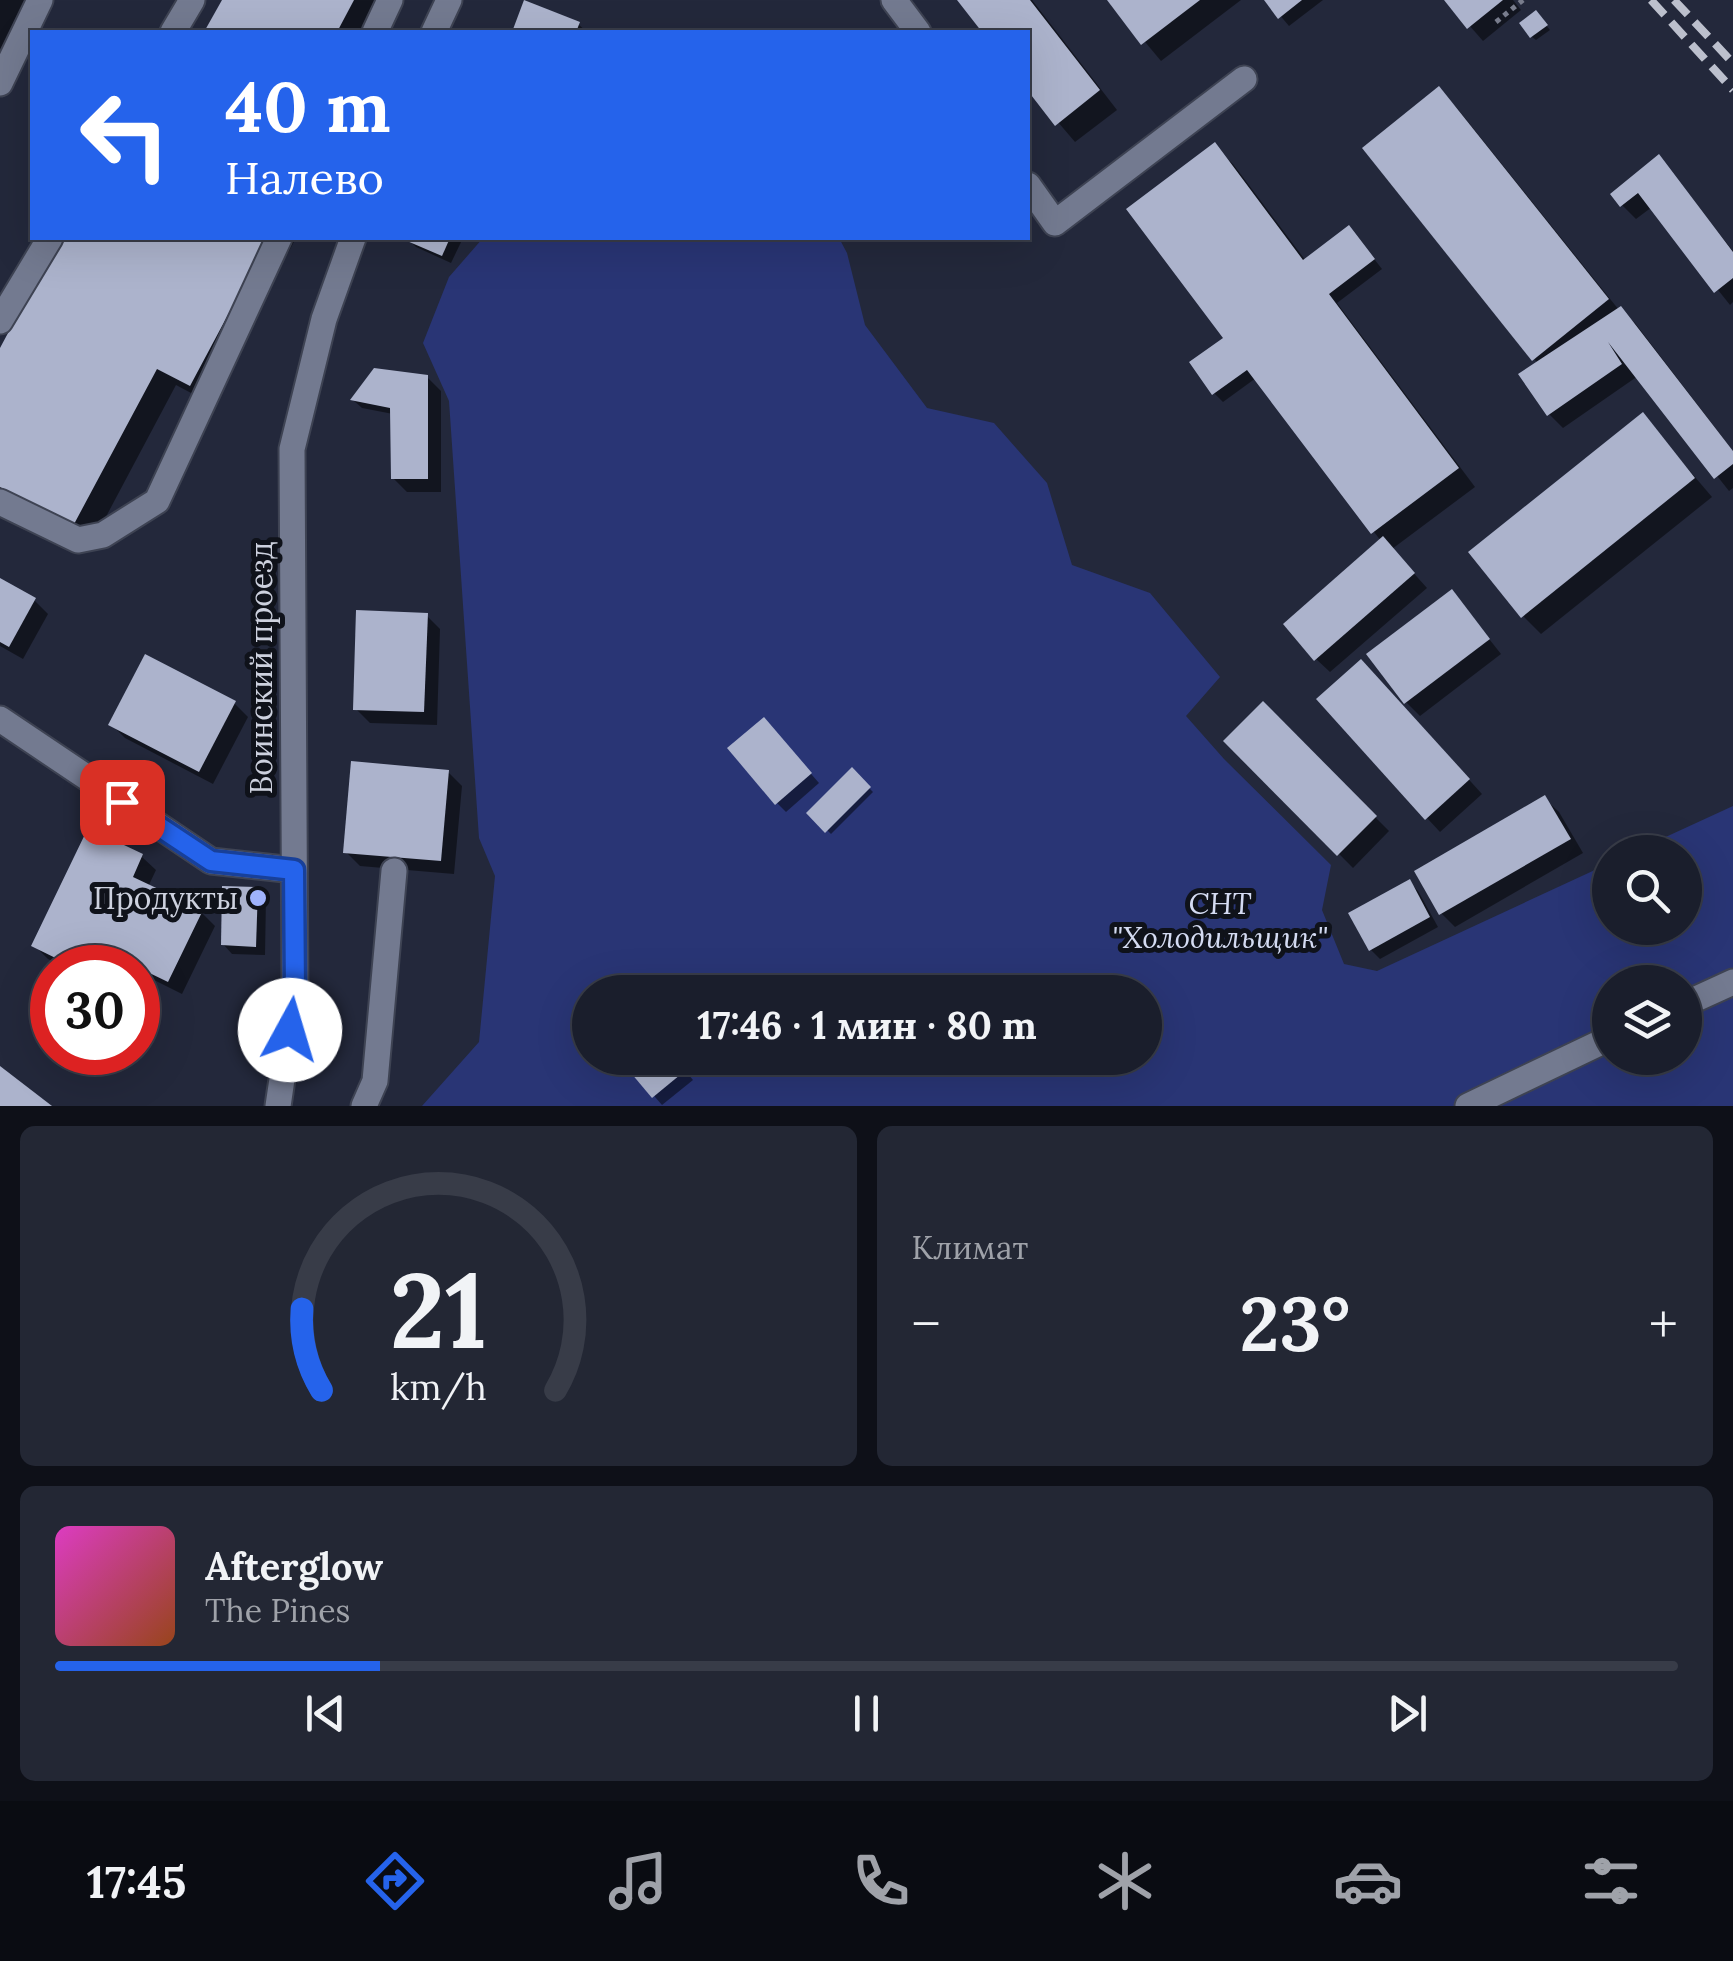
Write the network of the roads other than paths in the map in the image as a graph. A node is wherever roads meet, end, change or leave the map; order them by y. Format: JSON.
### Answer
{"nodes":[{"id":1,"x":40,"y":0,"type":"edge"},
{"id":2,"x":192,"y":0,"type":"edge"},
{"id":3,"x":390,"y":0,"type":"edge"},
{"id":4,"x":449,"y":0,"type":"edge"},
{"id":5,"x":894,"y":0,"type":"edge"},
{"id":6,"x":174,"y":30,"type":"edge"},
{"id":7,"x":376,"y":30,"type":"edge"},
{"id":8,"x":435,"y":30,"type":"edge"},
{"id":9,"x":916,"y":30,"type":"edge"},
{"id":10,"x":1244,"y":78,"type":"dead end"},
{"id":11,"x":0,"y":83,"type":"edge"},
{"id":12,"x":1030,"y":188,"type":"edge"},
{"id":13,"x":49,"y":240,"type":"edge"},
{"id":14,"x":278,"y":240,"type":"edge"},
{"id":15,"x":352,"y":240,"type":"edge"},
{"id":16,"x":0,"y":321,"type":"edge"},
{"id":17,"x":0,"y":502,"type":"edge"},
{"id":18,"x":0,"y":719,"type":"edge"},
{"id":19,"x":294,"y":870,"type":"junction"},
{"id":20,"x":394,"y":871,"type":"dead end"},
{"id":21,"x":1733,"y":982,"type":"edge"},
{"id":22,"x":1702,"y":996,"type":"edge"},
{"id":23,"x":1592,"y":1047,"type":"edge"},
{"id":24,"x":278,"y":1106,"type":"edge"},
{"id":25,"x":364,"y":1106,"type":"edge"},
{"id":26,"x":1468,"y":1106,"type":"edge"}],
"edges":[{"from":1,"to":11,"type":"street"},
{"from":2,"to":6,"type":"street"},
{"from":3,"to":7,"type":"street"},
{"from":4,"to":8,"type":"street"},
{"from":5,"to":9,"type":"street"},
{"from":10,"to":12,"type":"street"},
{"from":13,"to":16,"type":"street"},
{"from":14,"to":17,"type":"street"},
{"from":15,"to":19,"type":"street","name":"Воинский проезд"},
{"from":18,"to":19,"type":"street"},
{"from":19,"to":24,"type":"street","name":"Воинский проезд"},
{"from":20,"to":25,"type":"street"},
{"from":21,"to":22,"type":"street"},
{"from":23,"to":26,"type":"street"}]}
